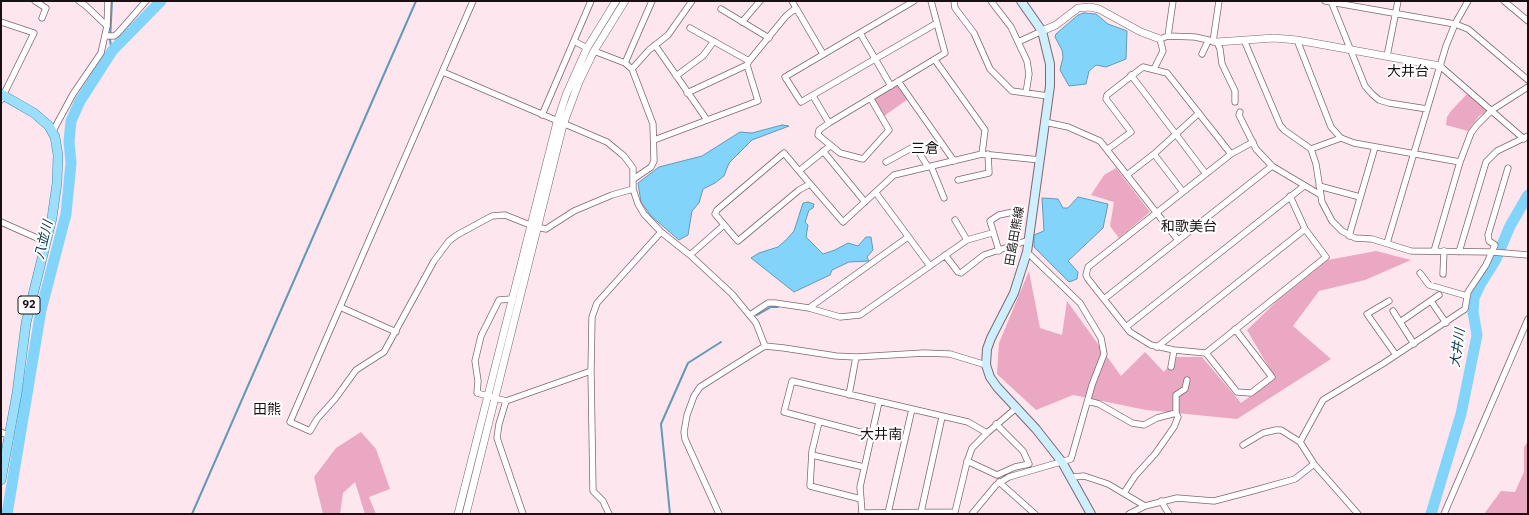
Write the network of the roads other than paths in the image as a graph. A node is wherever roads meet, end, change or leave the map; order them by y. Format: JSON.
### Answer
{"nodes":[{"id":1,"x":37,"y":1,"type":"edge"},
{"id":2,"x":79,"y":1,"type":"edge"},
{"id":3,"x":108,"y":1,"type":"edge"},
{"id":4,"x":146,"y":1,"type":"edge"},
{"id":5,"x":473,"y":1,"type":"edge"},
{"id":6,"x":591,"y":1,"type":"edge"},
{"id":7,"x":616,"y":1,"type":"edge"},
{"id":8,"x":625,"y":1,"type":"edge"},
{"id":9,"x":652,"y":1,"type":"edge"},
{"id":10,"x":692,"y":1,"type":"edge"},
{"id":11,"x":760,"y":1,"type":"edge"},
{"id":12,"x":792,"y":1,"type":"edge"},
{"id":13,"x":914,"y":1,"type":"edge"},
{"id":14,"x":931,"y":1,"type":"edge"},
{"id":15,"x":954,"y":1,"type":"edge"},
{"id":16,"x":991,"y":1,"type":"edge"},
{"id":17,"x":1021,"y":1,"type":"edge"},
{"id":18,"x":1173,"y":1,"type":"edge"},
{"id":19,"x":1219,"y":1,"type":"edge"},
{"id":20,"x":1329,"y":1,"type":"edge"},
{"id":21,"x":1398,"y":1,"type":"edge"},
{"id":22,"x":1468,"y":1,"type":"edge"},
{"id":23,"x":1504,"y":1,"type":"edge"},
{"id":24,"x":796,"y":8,"type":"junction"},
{"id":25,"x":722,"y":9,"type":"dead end"},
{"id":26,"x":1395,"y":13,"type":"junction"},
{"id":27,"x":42,"y":18,"type":"dead end"},
{"id":28,"x":1528,"y":21,"type":"edge"},
{"id":29,"x":1,"y":22,"type":"edge"},
{"id":30,"x":742,"y":22,"type":"junction"},
{"id":31,"x":937,"y":23,"type":"junction"},
{"id":32,"x":1455,"y":24,"type":"junction"},
{"id":33,"x":107,"y":26,"type":"junction"},
{"id":34,"x":690,"y":28,"type":"dead end"},
{"id":35,"x":1042,"y":31,"type":"junction"},
{"id":36,"x":860,"y":33,"type":"junction"},
{"id":37,"x":105,"y":36,"type":"junction"},
{"id":38,"x":1168,"y":36,"type":"junction"},
{"id":39,"x":769,"y":38,"type":"junction"},
{"id":40,"x":1160,"y":39,"type":"junction"},
{"id":41,"x":1244,"y":40,"type":"junction"},
{"id":42,"x":1297,"y":40,"type":"junction"},
{"id":43,"x":574,"y":41,"type":"junction"},
{"id":44,"x":714,"y":41,"type":"junction"},
{"id":45,"x":1018,"y":42,"type":"junction"},
{"id":46,"x":1212,"y":42,"type":"junction"},
{"id":47,"x":655,"y":45,"type":"junction"},
{"id":48,"x":591,"y":49,"type":"junction"},
{"id":49,"x":1350,"y":49,"type":"junction"},
{"id":50,"x":823,"y":54,"type":"junction"},
{"id":51,"x":1202,"y":54,"type":"dead end"},
{"id":52,"x":1387,"y":56,"type":"junction"},
{"id":53,"x":875,"y":59,"type":"junction"},
{"id":54,"x":935,"y":60,"type":"junction"},
{"id":55,"x":625,"y":63,"type":"junction"},
{"id":56,"x":748,"y":63,"type":"junction"},
{"id":57,"x":1440,"y":66,"type":"junction"},
{"id":58,"x":632,"y":69,"type":"junction"},
{"id":59,"x":1154,"y":69,"type":"junction"},
{"id":60,"x":443,"y":72,"type":"junction"},
{"id":61,"x":1131,"y":75,"type":"junction"},
{"id":62,"x":676,"y":76,"type":"junction"},
{"id":63,"x":1528,"y":80,"type":"edge"},
{"id":64,"x":898,"y":81,"type":"junction"},
{"id":65,"x":891,"y":86,"type":"junction"},
{"id":66,"x":1528,"y":87,"type":"edge"},
{"id":67,"x":687,"y":92,"type":"junction"},
{"id":68,"x":1026,"y":93,"type":"junction"},
{"id":69,"x":813,"y":96,"type":"junction"},
{"id":70,"x":1048,"y":96,"type":"junction"},
{"id":71,"x":2,"y":97,"type":"edge"},
{"id":72,"x":871,"y":99,"type":"junction"},
{"id":73,"x":1235,"y":102,"type":"dead end"},
{"id":74,"x":1427,"y":110,"type":"junction"},
{"id":75,"x":1492,"y":110,"type":"junction"},
{"id":76,"x":1199,"y":112,"type":"junction"},
{"id":77,"x":1240,"y":112,"type":"dead end"},
{"id":78,"x":542,"y":115,"type":"junction"},
{"id":79,"x":707,"y":120,"type":"junction"},
{"id":80,"x":1045,"y":122,"type":"junction"},
{"id":81,"x":560,"y":123,"type":"junction"},
{"id":82,"x":829,"y":123,"type":"junction"},
{"id":83,"x":53,"y":131,"type":"junction"},
{"id":84,"x":1175,"y":134,"type":"junction"},
{"id":85,"x":1341,"y":138,"type":"junction"},
{"id":86,"x":1526,"y":138,"type":"edge"},
{"id":87,"x":654,"y":140,"type":"junction"},
{"id":88,"x":1253,"y":142,"type":"junction"},
{"id":89,"x":830,"y":146,"type":"junction"},
{"id":90,"x":1375,"y":147,"type":"junction"},
{"id":91,"x":1108,"y":149,"type":"junction"},
{"id":92,"x":1311,"y":149,"type":"junction"},
{"id":93,"x":823,"y":151,"type":"junction"},
{"id":94,"x":985,"y":154,"type":"junction"},
{"id":95,"x":1154,"y":154,"type":"junction"},
{"id":96,"x":1231,"y":154,"type":"junction"},
{"id":97,"x":1414,"y":154,"type":"junction"},
{"id":98,"x":1040,"y":160,"type":"junction"},
{"id":99,"x":954,"y":161,"type":"junction"},
{"id":100,"x":886,"y":162,"type":"dead end"},
{"id":101,"x":1460,"y":162,"type":"junction"},
{"id":102,"x":1272,"y":166,"type":"junction"},
{"id":103,"x":930,"y":167,"type":"junction"},
{"id":104,"x":1508,"y":168,"type":"dead end"},
{"id":105,"x":799,"y":171,"type":"junction"},
{"id":106,"x":1206,"y":174,"type":"junction"},
{"id":107,"x":1127,"y":175,"type":"junction"},
{"id":108,"x":635,"y":178,"type":"junction"},
{"id":109,"x":958,"y":180,"type":"dead end"},
{"id":110,"x":810,"y":184,"type":"junction"},
{"id":111,"x":1304,"y":186,"type":"junction"},
{"id":112,"x":1319,"y":186,"type":"junction"},
{"id":113,"x":634,"y":189,"type":"junction"},
{"id":114,"x":1183,"y":192,"type":"junction"},
{"id":115,"x":876,"y":193,"type":"junction"},
{"id":116,"x":1319,"y":194,"type":"junction"},
{"id":117,"x":1290,"y":196,"type":"junction"},
{"id":118,"x":1360,"y":197,"type":"junction"},
{"id":119,"x":944,"y":198,"type":"dead end"},
{"id":120,"x":865,"y":202,"type":"junction"},
{"id":121,"x":1013,"y":212,"type":"dead end"},
{"id":122,"x":1157,"y":212,"type":"junction"},
{"id":123,"x":956,"y":220,"type":"dead end"},
{"id":124,"x":1,"y":222,"type":"edge"},
{"id":125,"x":724,"y":225,"type":"junction"},
{"id":126,"x":533,"y":226,"type":"junction"},
{"id":127,"x":1305,"y":229,"type":"junction"},
{"id":128,"x":661,"y":232,"type":"junction"},
{"id":129,"x":992,"y":233,"type":"junction"},
{"id":130,"x":1349,"y":236,"type":"junction"},
{"id":131,"x":908,"y":237,"type":"junction"},
{"id":132,"x":966,"y":240,"type":"junction"},
{"id":133,"x":1029,"y":240,"type":"junction"},
{"id":134,"x":1178,"y":240,"type":"junction"},
{"id":135,"x":46,"y":242,"type":"junction"},
{"id":136,"x":1387,"y":243,"type":"junction"},
{"id":137,"x":999,"y":251,"type":"junction"},
{"id":138,"x":1434,"y":251,"type":"junction"},
{"id":139,"x":1444,"y":251,"type":"junction"},
{"id":140,"x":1027,"y":252,"type":"junction"},
{"id":141,"x":1459,"y":252,"type":"junction"},
{"id":142,"x":1492,"y":252,"type":"junction"},
{"id":143,"x":690,"y":255,"type":"junction"},
{"id":144,"x":945,"y":255,"type":"junction"},
{"id":145,"x":1528,"y":255,"type":"edge"},
{"id":146,"x":930,"y":266,"type":"junction"},
{"id":147,"x":1420,"y":273,"type":"dead end"},
{"id":148,"x":1443,"y":274,"type":"dead end"},
{"id":149,"x":1439,"y":295,"type":"dead end"},
{"id":150,"x":1467,"y":296,"type":"junction"},
{"id":151,"x":511,"y":299,"type":"junction"},
{"id":152,"x":1104,"y":299,"type":"junction"},
{"id":153,"x":1389,"y":301,"type":"dead end"},
{"id":154,"x":1431,"y":301,"type":"junction"},
{"id":155,"x":340,"y":307,"type":"junction"},
{"id":156,"x":809,"y":308,"type":"junction"},
{"id":157,"x":1393,"y":311,"type":"dead end"},
{"id":158,"x":750,"y":314,"type":"junction"},
{"id":159,"x":1528,"y":319,"type":"edge"},
{"id":160,"x":1400,"y":322,"type":"junction"},
{"id":161,"x":1446,"y":323,"type":"junction"},
{"id":162,"x":1126,"y":327,"type":"junction"},
{"id":163,"x":1235,"y":329,"type":"junction"},
{"id":164,"x":396,"y":332,"type":"junction"},
{"id":165,"x":1414,"y":344,"type":"junction"},
{"id":166,"x":765,"y":346,"type":"junction"},
{"id":167,"x":1157,"y":347,"type":"junction"},
{"id":168,"x":1174,"y":350,"type":"junction"},
{"id":169,"x":1206,"y":352,"type":"junction"},
{"id":170,"x":1396,"y":356,"type":"junction"},
{"id":171,"x":856,"y":357,"type":"junction"},
{"id":172,"x":986,"y":365,"type":"junction"},
{"id":173,"x":1171,"y":367,"type":"dead end"},
{"id":174,"x":591,"y":371,"type":"junction"},
{"id":175,"x":1187,"y":380,"type":"dead end"},
{"id":176,"x":848,"y":395,"type":"junction"},
{"id":177,"x":487,"y":396,"type":"junction"},
{"id":178,"x":495,"y":399,"type":"junction"},
{"id":179,"x":1088,"y":401,"type":"junction"},
{"id":180,"x":506,"y":402,"type":"junction"},
{"id":181,"x":879,"y":402,"type":"junction"},
{"id":182,"x":912,"y":409,"type":"junction"},
{"id":183,"x":1015,"y":409,"type":"junction"},
{"id":184,"x":1176,"y":413,"type":"junction"},
{"id":185,"x":942,"y":417,"type":"junction"},
{"id":186,"x":819,"y":422,"type":"junction"},
{"id":187,"x":996,"y":424,"type":"junction"},
{"id":188,"x":987,"y":433,"type":"junction"},
{"id":189,"x":5,"y":434,"type":"edge"},
{"id":190,"x":871,"y":435,"type":"junction"},
{"id":191,"x":1300,"y":442,"type":"junction"},
{"id":192,"x":1243,"y":445,"type":"dead end"},
{"id":193,"x":812,"y":455,"type":"junction"},
{"id":194,"x":967,"y":461,"type":"junction"},
{"id":195,"x":1062,"y":462,"type":"junction"},
{"id":196,"x":1314,"y":464,"type":"junction"},
{"id":197,"x":864,"y":467,"type":"junction"},
{"id":198,"x":1072,"y":476,"type":"junction"},
{"id":199,"x":1,"y":480,"type":"edge"},
{"id":200,"x":999,"y":482,"type":"junction"},
{"id":201,"x":1124,"y":493,"type":"junction"},
{"id":202,"x":861,"y":498,"type":"junction"},
{"id":203,"x":1161,"y":502,"type":"junction"},
{"id":204,"x":1145,"y":506,"type":"junction"},
{"id":205,"x":920,"y":512,"type":"junction"},
{"id":206,"x":888,"y":513,"type":"junction"},
{"id":207,"x":458,"y":514,"type":"edge"},
{"id":208,"x":466,"y":514,"type":"edge"},
{"id":209,"x":524,"y":514,"type":"edge"},
{"id":210,"x":609,"y":514,"type":"edge"},
{"id":211,"x":719,"y":514,"type":"edge"},
{"id":212,"x":972,"y":514,"type":"edge"},
{"id":213,"x":1035,"y":514,"type":"edge"},
{"id":214,"x":1091,"y":514,"type":"edge"},
{"id":215,"x":1129,"y":514,"type":"edge"},
{"id":216,"x":1169,"y":514,"type":"edge"},
{"id":217,"x":1358,"y":514,"type":"edge"},
{"id":218,"x":1444,"y":514,"type":"edge"}],
"edges":[{"from":1,"to":27,"type":"street"},
{"from":2,"to":33,"type":"street"},
{"from":3,"to":33,"type":"street"},
{"from":4,"to":37,"type":"street"},
{"from":5,"to":60,"type":"street"},
{"from":6,"to":43,"type":"street"},
{"from":7,"to":48,"type":"street"},
{"from":8,"to":48,"type":"street"},
{"from":9,"to":55,"type":"street"},
{"from":10,"to":47,"type":"street"},
{"from":11,"to":30,"type":"street"},
{"from":12,"to":24,"type":"street"},
{"from":13,"to":36,"type":"street"},
{"from":14,"to":31,"type":"street"},
{"from":15,"to":68,"type":"street"},
{"from":16,"to":45,"type":"street"},
{"from":17,"to":35,"type":"main road","name":"田島田熊線"},
{"from":18,"to":38,"type":"street"},
{"from":19,"to":46,"type":"street"},
{"from":20,"to":26,"type":"street"},
{"from":20,"to":49,"type":"street"},
{"from":21,"to":26,"type":"street"},
{"from":22,"to":32,"type":"street"},
{"from":23,"to":28,"type":"street"},
{"from":24,"to":39,"type":"street"},
{"from":24,"to":50,"type":"street"},
{"from":25,"to":30,"type":"street"},
{"from":26,"to":32,"type":"street"},
{"from":26,"to":52,"type":"street"},
{"from":29,"to":71,"type":"street"},
{"from":30,"to":39,"type":"street"},
{"from":31,"to":53,"type":"street"},
{"from":31,"to":54,"type":"street"},
{"from":32,"to":57,"type":"street"},
{"from":32,"to":63,"type":"street"},
{"from":33,"to":37,"type":"street"},
{"from":34,"to":44,"type":"street"},
{"from":35,"to":40,"type":"street"},
{"from":35,"to":45,"type":"street"},
{"from":35,"to":70,"type":"main road","name":"田島田熊線"},
{"from":36,"to":50,"type":"street"},
{"from":36,"to":53,"type":"street"},
{"from":37,"to":83,"type":"street"},
{"from":38,"to":40,"type":"street"},
{"from":38,"to":46,"type":"street"},
{"from":39,"to":56,"type":"street"},
{"from":40,"to":59,"type":"street"},
{"from":41,"to":42,"type":"street"},
{"from":41,"to":46,"type":"street"},
{"from":41,"to":92,"type":"street"},
{"from":42,"to":49,"type":"street"},
{"from":42,"to":85,"type":"street"},
{"from":43,"to":48,"type":"street"},
{"from":43,"to":78,"type":"street"},
{"from":44,"to":56,"type":"street"},
{"from":44,"to":62,"type":"street"},
{"from":45,"to":68,"type":"street"},
{"from":46,"to":51,"type":"street"},
{"from":46,"to":73,"type":"street"},
{"from":47,"to":58,"type":"street"},
{"from":47,"to":62,"type":"street"},
{"from":48,"to":55,"type":"street"},
{"from":48,"to":81,"type":"street"},
{"from":49,"to":52,"type":"street"},
{"from":49,"to":74,"type":"street"},
{"from":50,"to":69,"type":"street"},
{"from":52,"to":57,"type":"street"},
{"from":53,"to":65,"type":"street"},
{"from":53,"to":69,"type":"street"},
{"from":54,"to":64,"type":"street"},
{"from":54,"to":94,"type":"street"},
{"from":55,"to":58,"type":"street"},
{"from":56,"to":67,"type":"street"},
{"from":56,"to":79,"type":"street"},
{"from":57,"to":74,"type":"street"},
{"from":57,"to":75,"type":"street"},
{"from":58,"to":87,"type":"street"},
{"from":59,"to":61,"type":"street"},
{"from":59,"to":76,"type":"street"},
{"from":60,"to":78,"type":"street"},
{"from":60,"to":155,"type":"street"},
{"from":61,"to":84,"type":"street"},
{"from":61,"to":91,"type":"street"},
{"from":62,"to":67,"type":"street"},
{"from":64,"to":65,"type":"street"},
{"from":64,"to":99,"type":"street"},
{"from":65,"to":72,"type":"street"},
{"from":66,"to":75,"type":"street"},
{"from":67,"to":79,"type":"street"},
{"from":68,"to":70,"type":"street"},
{"from":69,"to":82,"type":"street"},
{"from":70,"to":80,"type":"main road","name":"田島田熊線"},
{"from":71,"to":83,"type":"main road","number":"92"},
{"from":72,"to":82,"type":"street"},
{"from":72,"to":89,"type":"street"},
{"from":74,"to":97,"type":"street"},
{"from":75,"to":86,"type":"street"},
{"from":75,"to":101,"type":"street"},
{"from":76,"to":84,"type":"street"},
{"from":76,"to":96,"type":"street"},
{"from":77,"to":88,"type":"street"},
{"from":78,"to":81,"type":"street"},
{"from":79,"to":87,"type":"street"},
{"from":80,"to":91,"type":"street"},
{"from":80,"to":98,"type":"main road","name":"田島田熊線"},
{"from":81,"to":108,"type":"street"},
{"from":81,"to":126,"type":"street"},
{"from":82,"to":89,"type":"street"},
{"from":83,"to":135,"type":"main road","number":"92"},
{"from":84,"to":95,"type":"street"},
{"from":84,"to":106,"type":"street"},
{"from":85,"to":90,"type":"street"},
{"from":85,"to":92,"type":"street"},
{"from":86,"to":141,"type":"street"},
{"from":87,"to":108,"type":"street"},
{"from":88,"to":96,"type":"street"},
{"from":88,"to":102,"type":"street"},
{"from":89,"to":93,"type":"street"},
{"from":90,"to":97,"type":"street"},
{"from":90,"to":118,"type":"street"},
{"from":91,"to":107,"type":"street"},
{"from":92,"to":112,"type":"street"},
{"from":93,"to":105,"type":"street"},
{"from":93,"to":120,"type":"street"},
{"from":94,"to":98,"type":"street"},
{"from":94,"to":99,"type":"street"},
{"from":94,"to":109,"type":"street"},
{"from":95,"to":107,"type":"street"},
{"from":95,"to":114,"type":"street"},
{"from":96,"to":106,"type":"street"},
{"from":97,"to":101,"type":"street"},
{"from":97,"to":136,"type":"street"},
{"from":98,"to":133,"type":"main road","name":"田島田熊線"},
{"from":99,"to":103,"type":"street"},
{"from":100,"to":103,"type":"street"},
{"from":101,"to":138,"type":"street"},
{"from":102,"to":111,"type":"street"},
{"from":102,"to":134,"type":"street"},
{"from":103,"to":115,"type":"street"},
{"from":103,"to":119,"type":"street"},
{"from":104,"to":142,"type":"street"},
{"from":105,"to":110,"type":"street"},
{"from":105,"to":125,"type":"street"},
{"from":106,"to":114,"type":"street"},
{"from":107,"to":122,"type":"street"},
{"from":108,"to":113,"type":"street"},
{"from":110,"to":120,"type":"street"},
{"from":110,"to":125,"type":"street"},
{"from":111,"to":116,"type":"street"},
{"from":111,"to":117,"type":"street"},
{"from":112,"to":116,"type":"street"},
{"from":112,"to":118,"type":"street"},
{"from":113,"to":126,"type":"street"},
{"from":113,"to":128,"type":"street"},
{"from":114,"to":122,"type":"street"},
{"from":115,"to":120,"type":"street"},
{"from":115,"to":131,"type":"street"},
{"from":116,"to":130,"type":"street"},
{"from":117,"to":127,"type":"street"},
{"from":117,"to":162,"type":"street"},
{"from":118,"to":130,"type":"street"},
{"from":121,"to":129,"type":"street"},
{"from":122,"to":134,"type":"street"},
{"from":122,"to":152,"type":"street"},
{"from":123,"to":132,"type":"street"},
{"from":124,"to":135,"type":"street"},
{"from":125,"to":143,"type":"street"},
{"from":126,"to":151,"type":"street"},
{"from":126,"to":164,"type":"street"},
{"from":126,"to":178,"type":"street"},
{"from":127,"to":163,"type":"street"},
{"from":127,"to":167,"type":"street"},
{"from":128,"to":143,"type":"street"},
{"from":128,"to":174,"type":"street"},
{"from":129,"to":132,"type":"street"},
{"from":129,"to":137,"type":"street"},
{"from":130,"to":136,"type":"street"},
{"from":131,"to":146,"type":"street"},
{"from":131,"to":156,"type":"street"},
{"from":132,"to":144,"type":"street"},
{"from":133,"to":137,"type":"street"},
{"from":133,"to":140,"type":"main road","name":"田島田熊線"},
{"from":134,"to":152,"type":"street"},
{"from":135,"to":189,"type":"main road","number":"92"},
{"from":136,"to":138,"type":"street"},
{"from":137,"to":144,"type":"street"},
{"from":138,"to":139,"type":"street"},
{"from":139,"to":141,"type":"street"},
{"from":139,"to":148,"type":"street"},
{"from":140,"to":172,"type":"main road","name":"田島田熊線"},
{"from":140,"to":179,"type":"street"},
{"from":141,"to":142,"type":"street"},
{"from":142,"to":145,"type":"street"},
{"from":142,"to":150,"type":"street"},
{"from":143,"to":158,"type":"street"},
{"from":144,"to":146,"type":"street"},
{"from":146,"to":156,"type":"street"},
{"from":147,"to":150,"type":"street"},
{"from":149,"to":154,"type":"street"},
{"from":150,"to":161,"type":"street"},
{"from":151,"to":177,"type":"street"},
{"from":151,"to":177,"type":"street"},
{"from":152,"to":162,"type":"street"},
{"from":153,"to":170,"type":"street"},
{"from":154,"to":160,"type":"street"},
{"from":154,"to":161,"type":"street"},
{"from":155,"to":164,"type":"street"},
{"from":155,"to":164,"type":"street"},
{"from":156,"to":158,"type":"street"},
{"from":157,"to":160,"type":"street"},
{"from":158,"to":166,"type":"street"},
{"from":159,"to":218,"type":"street"},
{"from":160,"to":165,"type":"street"},
{"from":161,"to":165,"type":"street"},
{"from":162,"to":167,"type":"street"},
{"from":163,"to":169,"type":"street"},
{"from":163,"to":169,"type":"street"},
{"from":165,"to":170,"type":"street"},
{"from":166,"to":171,"type":"street"},
{"from":166,"to":211,"type":"street"},
{"from":167,"to":168,"type":"street"},
{"from":168,"to":169,"type":"street"},
{"from":168,"to":173,"type":"street"},
{"from":170,"to":191,"type":"street"},
{"from":171,"to":172,"type":"street"},
{"from":171,"to":176,"type":"street"},
{"from":172,"to":183,"type":"main road"},
{"from":174,"to":180,"type":"street"},
{"from":174,"to":210,"type":"street"},
{"from":175,"to":184,"type":"street"},
{"from":176,"to":181,"type":"street"},
{"from":176,"to":186,"type":"street"},
{"from":177,"to":178,"type":"street"},
{"from":177,"to":207,"type":"street"},
{"from":178,"to":180,"type":"street"},
{"from":178,"to":208,"type":"street"},
{"from":179,"to":184,"type":"street"},
{"from":179,"to":195,"type":"street"},
{"from":180,"to":209,"type":"street"},
{"from":181,"to":182,"type":"street"},
{"from":181,"to":190,"type":"street"},
{"from":182,"to":185,"type":"street"},
{"from":182,"to":206,"type":"street"},
{"from":183,"to":187,"type":"street"},
{"from":183,"to":195,"type":"main road"},
{"from":184,"to":201,"type":"street"},
{"from":185,"to":188,"type":"street"},
{"from":185,"to":205,"type":"street"},
{"from":186,"to":190,"type":"street"},
{"from":186,"to":193,"type":"street"},
{"from":187,"to":188,"type":"street"},
{"from":187,"to":194,"type":"street"},
{"from":188,"to":194,"type":"street"},
{"from":189,"to":199,"type":"main road","number":"92"},
{"from":190,"to":197,"type":"street"},
{"from":191,"to":192,"type":"street"},
{"from":191,"to":196,"type":"street"},
{"from":193,"to":197,"type":"street"},
{"from":193,"to":202,"type":"street"},
{"from":194,"to":205,"type":"street"},
{"from":195,"to":198,"type":"main road"},
{"from":195,"to":200,"type":"street"},
{"from":196,"to":203,"type":"street"},
{"from":196,"to":217,"type":"street"},
{"from":197,"to":202,"type":"street"},
{"from":198,"to":201,"type":"street"},
{"from":198,"to":214,"type":"main road"},
{"from":200,"to":212,"type":"street"},
{"from":200,"to":213,"type":"street"},
{"from":201,"to":204,"type":"street"},
{"from":202,"to":206,"type":"street"},
{"from":203,"to":204,"type":"street"},
{"from":203,"to":216,"type":"street"},
{"from":204,"to":215,"type":"street"},
{"from":205,"to":206,"type":"street"}]}
